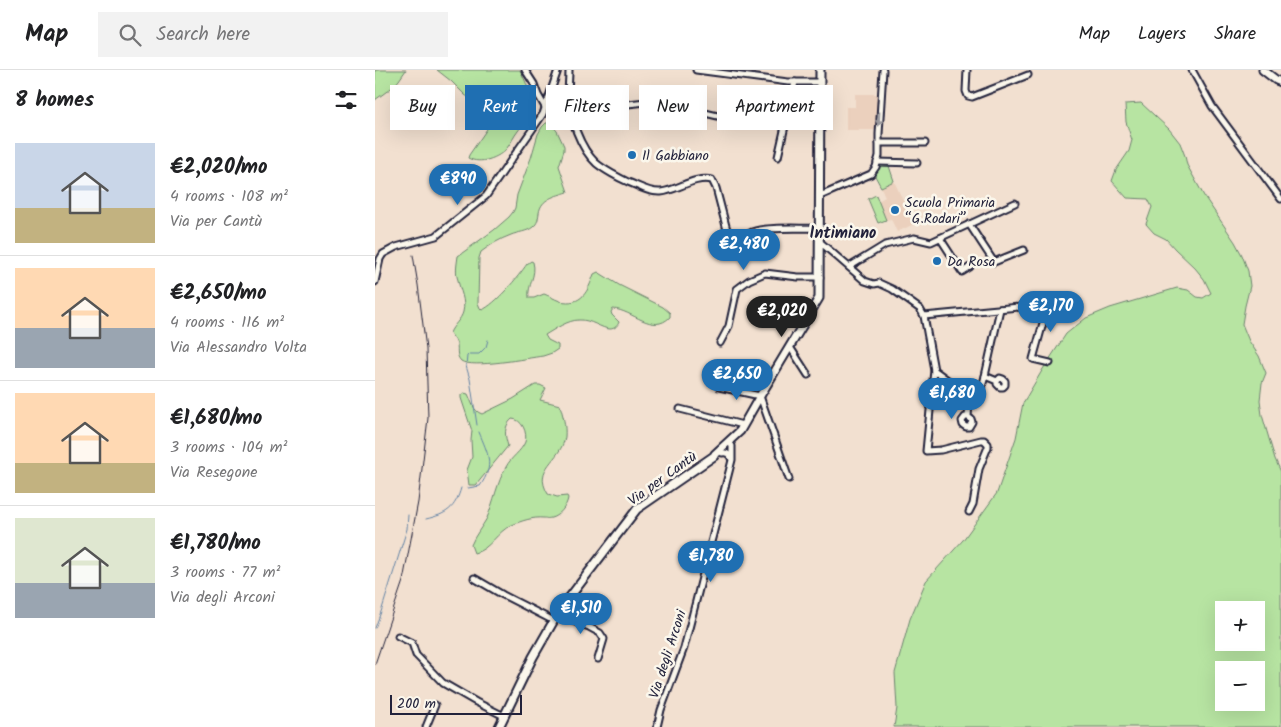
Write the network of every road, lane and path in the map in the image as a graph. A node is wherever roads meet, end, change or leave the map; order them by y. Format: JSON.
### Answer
{"nodes":[{"id":1,"x":525,"y":70,"type":"edge"},
{"id":2,"x":558,"y":70,"type":"edge"},
{"id":3,"x":569,"y":70,"type":"edge"},
{"id":4,"x":696,"y":70,"type":"edge"},
{"id":5,"x":820,"y":70,"type":"edge"},
{"id":6,"x":883,"y":70,"type":"edge"},
{"id":7,"x":967,"y":70,"type":"edge"},
{"id":8,"x":1192,"y":70,"type":"edge"},
{"id":9,"x":1263,"y":70,"type":"edge"},
{"id":10,"x":1028,"y":75,"type":"dead end"},
{"id":11,"x":795,"y":82,"type":"junction"},
{"id":12,"x":820,"y":82,"type":"junction"},
{"id":13,"x":1281,"y":82,"type":"edge"},
{"id":14,"x":794,"y":85,"type":"edge"},
{"id":15,"x":629,"y":104,"type":"edge"},
{"id":16,"x":545,"y":107,"type":"junction"},
{"id":17,"x":717,"y":116,"type":"edge"},
{"id":18,"x":784,"y":130,"type":"edge"},
{"id":19,"x":879,"y":143,"type":"junction"},
{"id":20,"x":925,"y":143,"type":"dead end"},
{"id":21,"x":778,"y":157,"type":"dead end"},
{"id":22,"x":877,"y":162,"type":"junction"},
{"id":23,"x":917,"y":163,"type":"dead end"},
{"id":24,"x":820,"y":196,"type":"junction"},
{"id":25,"x":1281,"y":198,"type":"edge"},
{"id":26,"x":1015,"y":203,"type":"dead end"},
{"id":27,"x":969,"y":224,"type":"junction"},
{"id":28,"x":820,"y":228,"type":"junction"},
{"id":29,"x":940,"y":238,"type":"junction"},
{"id":30,"x":820,"y":242,"type":"junction"},
{"id":31,"x":1024,"y":250,"type":"dead end"},
{"id":32,"x":849,"y":267,"type":"junction"},
{"id":33,"x":970,"y":267,"type":"dead end"},
{"id":34,"x":820,"y":278,"type":"junction"},
{"id":35,"x":375,"y":282,"type":"edge"},
{"id":36,"x":1048,"y":305,"type":"junction"},
{"id":37,"x":999,"y":309,"type":"junction"},
{"id":38,"x":1069,"y":309,"type":"dead end"},
{"id":39,"x":924,"y":316,"type":"junction"},
{"id":40,"x":720,"y":343,"type":"dead end"},
{"id":41,"x":790,"y":347,"type":"junction"},
{"id":42,"x":1050,"y":363,"type":"dead end"},
{"id":43,"x":934,"y":370,"type":"junction"},
{"id":44,"x":808,"y":375,"type":"dead end"},
{"id":45,"x":985,"y":376,"type":"junction"},
{"id":46,"x":997,"y":381,"type":"dead end"},
{"id":47,"x":719,"y":387,"type":"dead end"},
{"id":48,"x":760,"y":396,"type":"junction"},
{"id":49,"x":969,"y":402,"type":"junction"},
{"id":50,"x":680,"y":408,"type":"dead end"},
{"id":51,"x":968,"y":417,"type":"dead end"},
{"id":52,"x":742,"y":428,"type":"junction"},
{"id":53,"x":730,"y":444,"type":"junction"},
{"id":54,"x":722,"y":453,"type":"junction"},
{"id":55,"x":714,"y":456,"type":"junction"},
{"id":56,"x":732,"y":459,"type":"junction"},
{"id":57,"x":789,"y":479,"type":"dead end"},
{"id":58,"x":969,"y":512,"type":"dead end"},
{"id":59,"x":474,"y":578,"type":"dead end"},
{"id":60,"x":555,"y":618,"type":"junction"},
{"id":61,"x":397,"y":636,"type":"dead end"},
{"id":62,"x":598,"y":659,"type":"dead end"},
{"id":63,"x":435,"y":705,"type":"dead end"},
{"id":64,"x":504,"y":716,"type":"junction"},
{"id":65,"x":426,"y":727,"type":"edge"},
{"id":66,"x":499,"y":727,"type":"edge"},
{"id":67,"x":657,"y":727,"type":"edge"}],
"edges":[{"from":1,"to":16,"type":"street"},
{"from":2,"to":16,"type":"street"},
{"from":3,"to":28,"type":"street"},
{"from":4,"to":11,"type":"street"},
{"from":5,"to":12,"type":"street","name":"Via per Cantù"},
{"from":6,"to":19,"type":"street","one_way":true},
{"from":7,"to":10,"type":"street"},
{"from":8,"to":25,"type":"street"},
{"from":9,"to":13,"type":"street"},
{"from":11,"to":12,"type":"street"},
{"from":11,"to":14,"type":"street"},
{"from":12,"to":24,"type":"street","name":"Via per Cantù"},
{"from":15,"to":17,"type":"street"},
{"from":16,"to":35,"type":"street"},
{"from":18,"to":21,"type":"street"},
{"from":19,"to":20,"type":"street"},
{"from":19,"to":22,"type":"street"},
{"from":22,"to":23,"type":"street"},
{"from":22,"to":24,"type":"street"},
{"from":24,"to":28,"type":"street","name":"Via per Cantù"},
{"from":26,"to":27,"type":"street"},
{"from":27,"to":29,"type":"street"},
{"from":27,"to":31,"type":"street"},
{"from":28,"to":30,"type":"street","name":"Via per Cantù"},
{"from":29,"to":32,"type":"street"},
{"from":29,"to":33,"type":"street"},
{"from":30,"to":32,"type":"street"},
{"from":30,"to":34,"type":"street","name":"Via per Cantù"},
{"from":32,"to":39,"type":"street"},
{"from":34,"to":40,"type":"street"},
{"from":34,"to":41,"type":"street","name":"Via per Cantù"},
{"from":36,"to":37,"type":"street"},
{"from":36,"to":38,"type":"street"},
{"from":36,"to":42,"type":"street"},
{"from":37,"to":39,"type":"street"},
{"from":37,"to":45,"type":"street"},
{"from":39,"to":43,"type":"street"},
{"from":41,"to":44,"type":"street"},
{"from":41,"to":48,"type":"street","name":"Via per Cantù"},
{"from":43,"to":49,"type":"street"},
{"from":43,"to":58,"type":"street"},
{"from":45,"to":46,"type":"street"},
{"from":45,"to":49,"type":"street"},
{"from":47,"to":48,"type":"street"},
{"from":48,"to":52,"type":"street","name":"Via per Cantù"},
{"from":48,"to":57,"type":"street"},
{"from":49,"to":51,"type":"street"},
{"from":50,"to":52,"type":"street"},
{"from":52,"to":53,"type":"street","name":"Via per Cantù"},
{"from":53,"to":54,"type":"street"},
{"from":53,"to":55,"type":"street","name":"Via per Cantù"},
{"from":53,"to":56,"type":"street","name":"Via degli Arconi"},
{"from":54,"to":55,"type":"street"},
{"from":54,"to":56,"type":"street"},
{"from":55,"to":60,"type":"street","name":"Via per Cantù"},
{"from":56,"to":67,"type":"street","name":"Via degli Arconi"},
{"from":59,"to":60,"type":"street"},
{"from":60,"to":62,"type":"street"},
{"from":60,"to":64,"type":"street","name":"Via per Cantù"},
{"from":61,"to":64,"type":"street"},
{"from":63,"to":65,"type":"street"},
{"from":64,"to":66,"type":"street","name":"Via per Cantù"}]}
